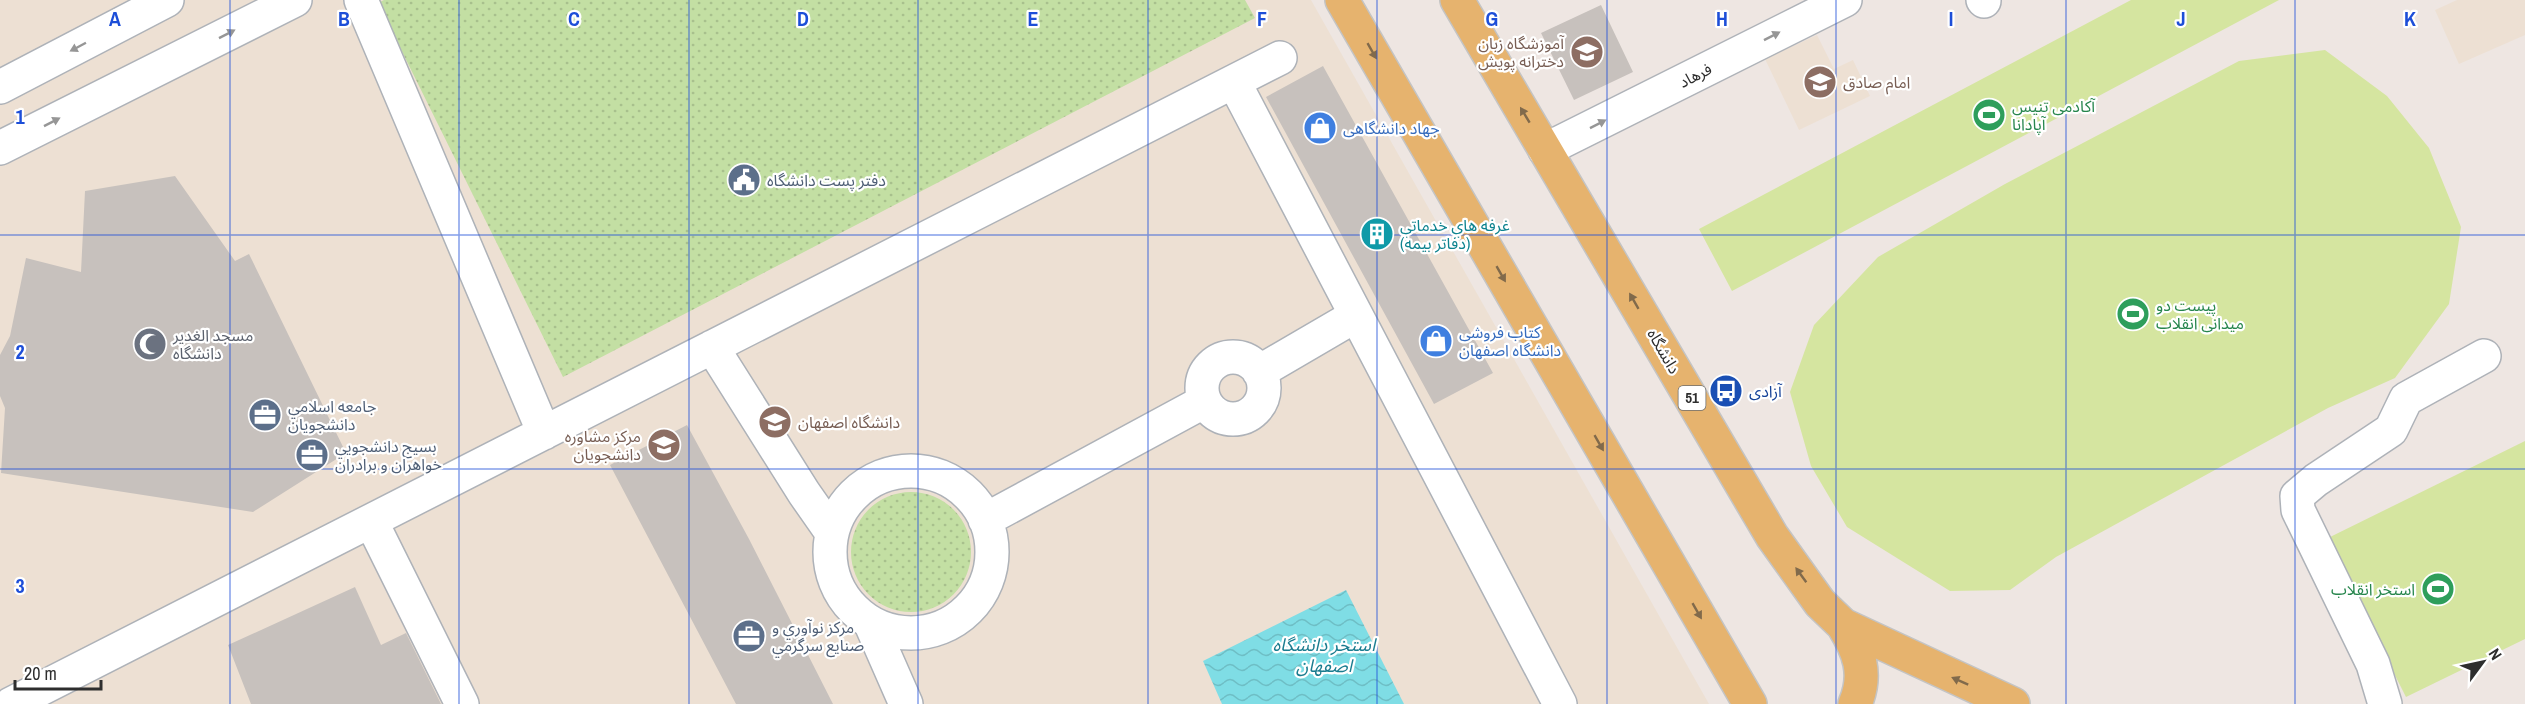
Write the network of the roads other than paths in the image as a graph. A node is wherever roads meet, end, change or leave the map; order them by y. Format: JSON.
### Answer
{"nodes":[{"id":1,"x":167,"y":0,"type":"edge"},
{"id":2,"x":295,"y":0,"type":"edge"},
{"id":3,"x":361,"y":0,"type":"edge"},
{"id":4,"x":1342,"y":0,"type":"edge"},
{"id":5,"x":1457,"y":0,"type":"edge"},
{"id":6,"x":1845,"y":0,"type":"edge"},
{"id":7,"x":1280,"y":58,"type":"dead end"},
{"id":8,"x":1234,"y":82,"type":"junction"},
{"id":9,"x":0,"y":87,"type":"edge"},
{"id":10,"x":0,"y":148,"type":"edge"},
{"id":11,"x":1545,"y":150,"type":"junction"},
{"id":12,"x":1355,"y":316,"type":"junction"},
{"id":13,"x":712,"y":347,"type":"junction"},
{"id":14,"x":2484,"y":356,"type":"dead end"},
{"id":15,"x":1259,"y":372,"type":"junction"},
{"id":16,"x":1205,"y":402,"type":"junction"},
{"id":17,"x":544,"y":433,"type":"junction"},
{"id":18,"x":371,"y":520,"type":"junction"},
{"id":19,"x":986,"y":520,"type":"junction"},
{"id":20,"x":832,"y":532,"type":"junction"},
{"id":21,"x":870,"y":622,"type":"junction"},
{"id":22,"x":1843,"y":626,"type":"junction"},
{"id":23,"x":11,"y":704,"type":"edge"},
{"id":24,"x":462,"y":704,"type":"edge"},
{"id":25,"x":906,"y":704,"type":"edge"},
{"id":26,"x":1560,"y":704,"type":"edge"},
{"id":27,"x":1750,"y":704,"type":"edge"},
{"id":28,"x":1855,"y":704,"type":"edge"},
{"id":29,"x":2013,"y":704,"type":"edge"},
{"id":30,"x":2385,"y":704,"type":"edge"}],
"edges":[{"from":1,"to":9,"type":"street","one_way":true},
{"from":10,"to":2,"type":"street","one_way":true},
{"from":3,"to":17,"type":"street"},
{"from":4,"to":27,"type":"main road","one_way":true},
{"from":11,"to":5,"type":"main road","name":"دانشگاه","number":"51","one_way":true},
{"from":11,"to":6,"type":"street","name":"فرهاد","one_way":true},
{"from":7,"to":8,"type":"street"},
{"from":8,"to":12,"type":"street"},
{"from":8,"to":13,"type":"street"},
{"from":22,"to":11,"type":"main road","name":"دانشگاه","number":"51","one_way":true},
{"from":12,"to":15,"type":"street"},
{"from":12,"to":26,"type":"street"},
{"from":13,"to":17,"type":"street"},
{"from":13,"to":20,"type":"street"},
{"from":14,"to":30,"type":"street"},
{"from":15,"to":16,"type":"street"},
{"from":15,"to":16,"type":"street"},
{"from":16,"to":19,"type":"street"},
{"from":17,"to":18,"type":"street"},
{"from":18,"to":23,"type":"street"},
{"from":18,"to":24,"type":"street"},
{"from":19,"to":20,"type":"street"},
{"from":19,"to":21,"type":"street"},
{"from":20,"to":21,"type":"street"},
{"from":21,"to":25,"type":"street"},
{"from":22,"to":28,"type":"main road"},
{"from":29,"to":22,"type":"main road","name":"دانشگاه","number":"51","one_way":true}]}
